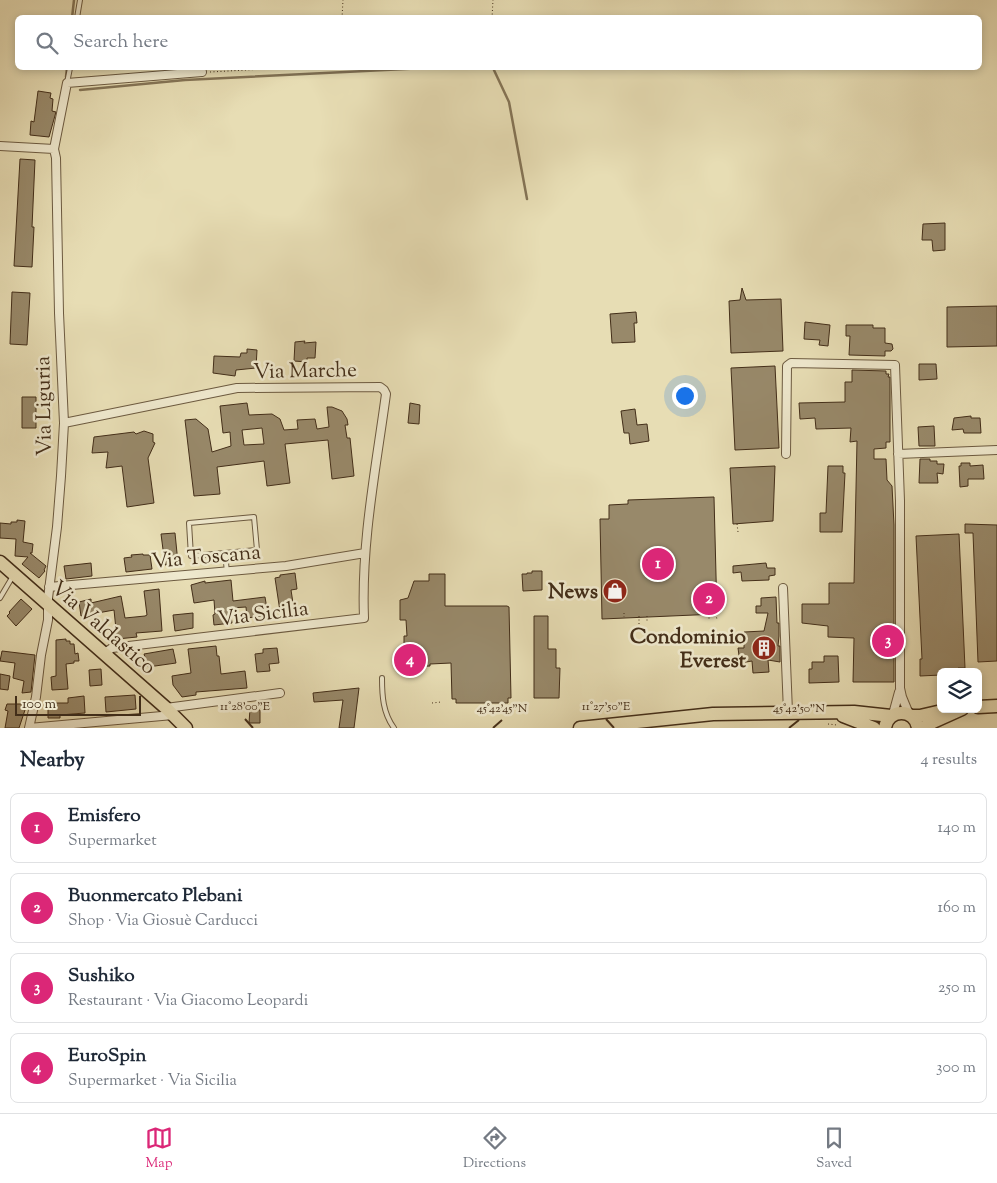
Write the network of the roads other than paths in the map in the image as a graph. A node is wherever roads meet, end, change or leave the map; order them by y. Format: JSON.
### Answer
{"nodes":[{"id":1,"x":80,"y":0,"type":"edge"},
{"id":2,"x":78,"y":15,"type":"edge"},
{"id":3,"x":70,"y":70,"type":"edge"},
{"id":4,"x":202,"y":72,"type":"road end"},
{"id":5,"x":67,"y":83,"type":"junction"},
{"id":6,"x":0,"y":146,"type":"edge"},
{"id":7,"x":54,"y":149,"type":"junction"},
{"id":8,"x":64,"y":424,"type":"junction"},
{"id":9,"x":997,"y":450,"type":"edge"},
{"id":10,"x":786,"y":454,"type":"dead end"},
{"id":11,"x":898,"y":454,"type":"junction"},
{"id":12,"x":225,"y":553,"type":"junction"},
{"id":13,"x":365,"y":553,"type":"junction"},
{"id":14,"x":0,"y":562,"type":"edge"},
{"id":15,"x":227,"y":572,"type":"junction"},
{"id":16,"x":14,"y":574,"type":"junction"},
{"id":17,"x":49,"y":587,"type":"junction"},
{"id":18,"x":783,"y":588,"type":"dead end"},
{"id":19,"x":0,"y":598,"type":"edge"},
{"id":20,"x":48,"y":605,"type":"junction"},
{"id":21,"x":103,"y":654,"type":"junction"},
{"id":22,"x":382,"y":678,"type":"dead end"},
{"id":23,"x":900,"y":688,"type":"junction"},
{"id":24,"x":280,"y":693,"type":"dead end"},
{"id":25,"x":997,"y":706,"type":"edge"},
{"id":26,"x":982,"y":707,"type":"edge"},
{"id":27,"x":788,"y":712,"type":"junction"},
{"id":28,"x":829,"y":712,"type":"junction"},
{"id":29,"x":937,"y":712,"type":"edge"},
{"id":30,"x":954,"y":713,"type":"edge"},
{"id":31,"x":892,"y":715,"type":"junction"},
{"id":32,"x":910,"y":715,"type":"junction"},
{"id":33,"x":179,"y":720,"type":"edge"},
{"id":34,"x":29,"y":728,"type":"edge"},
{"id":35,"x":394,"y":728,"type":"edge"},
{"id":36,"x":580,"y":728,"type":"edge"},
{"id":37,"x":874,"y":728,"type":"edge"},
{"id":38,"x":885,"y":728,"type":"edge"},
{"id":39,"x":918,"y":728,"type":"edge"},
{"id":40,"x":924,"y":728,"type":"edge"}],
"edges":[{"from":1,"to":2,"type":"lane"},
{"from":3,"to":5,"type":"lane","name":"Via Liguria"},
{"from":4,"to":5,"type":"street"},
{"from":5,"to":7,"type":"street","name":"Via Liguria"},
{"from":6,"to":7,"type":"street"},
{"from":7,"to":8,"type":"street","name":"Via Liguria"},
{"from":8,"to":13,"type":"street","name":"Via Marche"},
{"from":8,"to":17,"type":"street","name":"Via Liguria"},
{"from":9,"to":11,"type":"street"},
{"from":10,"to":11,"type":"street"},
{"from":11,"to":23,"type":"street"},
{"from":12,"to":12,"type":"lane"},
{"from":12,"to":15,"type":"lane"},
{"from":13,"to":15,"type":"street","name":"Via Toscana"},
{"from":13,"to":21,"type":"street","name":"Via Sicilia"},
{"from":14,"to":16,"type":"main road","name":"Via Valdastico"},
{"from":15,"to":17,"type":"street","name":"Via Toscana"},
{"from":16,"to":19,"type":"lane"},
{"from":16,"to":20,"type":"main road","name":"Via Valdastico"},
{"from":17,"to":20,"type":"street","name":"Via Liguria"},
{"from":18,"to":27,"type":"street"},
{"from":20,"to":21,"type":"main road","name":"Via Valdastico"},
{"from":20,"to":34,"type":"street","name":"Via Liguria"},
{"from":21,"to":33,"type":"main road","name":"Via Valdastico"},
{"from":22,"to":35,"type":"lane"},
{"from":23,"to":31,"type":"street"},
{"from":23,"to":32,"type":"street"},
{"from":24,"to":33,"type":"street"},
{"from":25,"to":26,"type":"main road"},
{"from":27,"to":28,"type":"main road"},
{"from":27,"to":36,"type":"main road"},
{"from":28,"to":31,"type":"main road"},
{"from":28,"to":37,"type":"main road"},
{"from":29,"to":32,"type":"main road"},
{"from":30,"to":40,"type":"main road"},
{"from":31,"to":32,"type":"main road"},
{"from":31,"to":38,"type":"main road"},
{"from":32,"to":39,"type":"main road"},
{"from":33,"to":34,"type":"street"}]}
